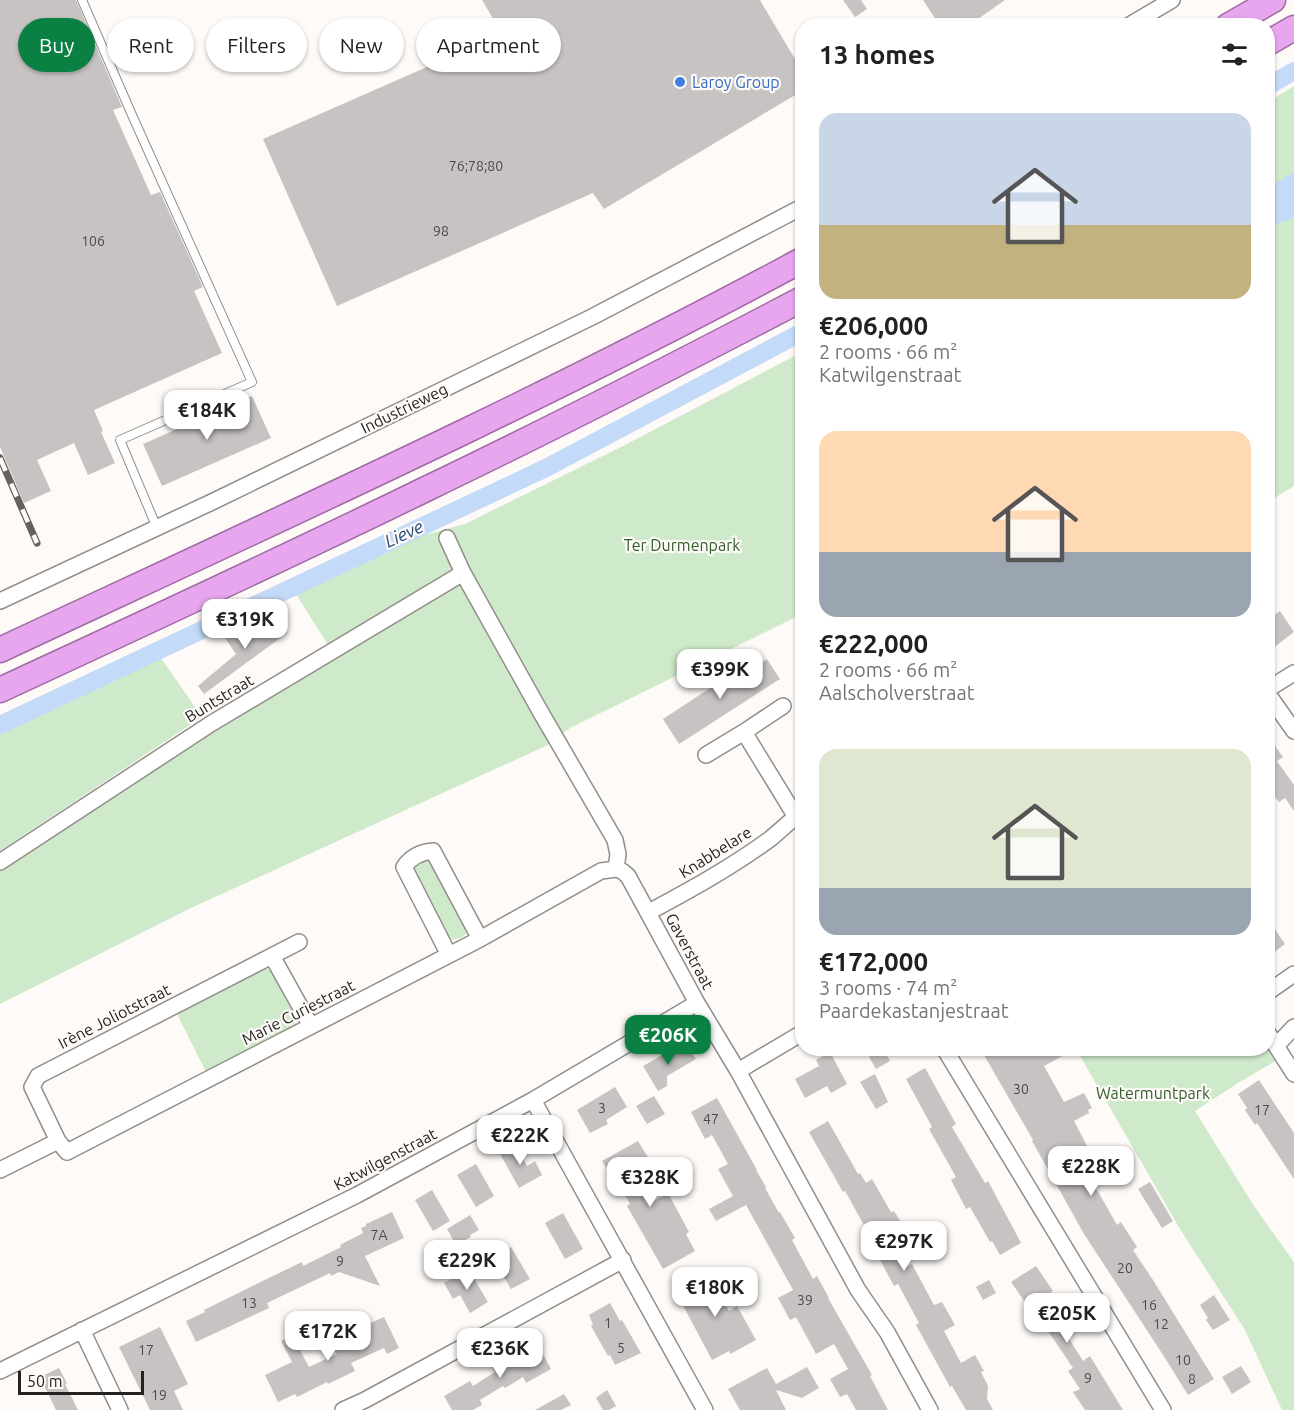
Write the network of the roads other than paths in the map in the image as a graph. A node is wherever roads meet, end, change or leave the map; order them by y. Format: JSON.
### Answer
{"nodes":[{"id":1,"x":82,"y":0,"type":"edge"},
{"id":2,"x":1172,"y":0,"type":"edge"},
{"id":3,"x":1273,"y":0,"type":"edge"},
{"id":4,"x":1142,"y":18,"type":"edge"},
{"id":5,"x":1242,"y":18,"type":"edge"},
{"id":6,"x":1294,"y":28,"type":"edge"},
{"id":7,"x":1275,"y":39,"type":"edge"},
{"id":8,"x":795,"y":211,"type":"edge"},
{"id":9,"x":795,"y":264,"type":"edge"},
{"id":10,"x":795,"y":303,"type":"edge"},
{"id":11,"x":157,"y":528,"type":"junction"},
{"id":12,"x":447,"y":538,"type":"dead end"},
{"id":13,"x":463,"y":573,"type":"junction"},
{"id":14,"x":0,"y":600,"type":"edge"},
{"id":15,"x":0,"y":650,"type":"edge"},
{"id":16,"x":1294,"y":673,"type":"edge"},
{"id":17,"x":1275,"y":686,"type":"edge"},
{"id":18,"x":0,"y":690,"type":"edge"},
{"id":19,"x":1275,"y":702,"type":"edge"},
{"id":20,"x":783,"y":706,"type":"dead end"},
{"id":21,"x":1294,"y":731,"type":"edge"},
{"id":22,"x":744,"y":732,"type":"junction"},
{"id":23,"x":706,"y":755,"type":"dead end"},
{"id":24,"x":795,"y":808,"type":"edge"},
{"id":25,"x":795,"y":817,"type":"edge"},
{"id":26,"x":0,"y":862,"type":"edge"},
{"id":27,"x":616,"y":868,"type":"junction"},
{"id":28,"x":649,"y":912,"type":"junction"},
{"id":29,"x":480,"y":939,"type":"junction"},
{"id":30,"x":299,"y":942,"type":"dead end"},
{"id":31,"x":449,"y":955,"type":"junction"},
{"id":32,"x":272,"y":956,"type":"junction"},
{"id":33,"x":1294,"y":974,"type":"edge"},
{"id":34,"x":1275,"y":987,"type":"edge"},
{"id":35,"x":697,"y":1003,"type":"junction"},
{"id":36,"x":311,"y":1026,"type":"junction"},
{"id":37,"x":1294,"y":1027,"type":"edge"},
{"id":38,"x":795,"y":1037,"type":"edge"},
{"id":39,"x":1275,"y":1037,"type":"edge"},
{"id":40,"x":1275,"y":1044,"type":"edge"},
{"id":41,"x":949,"y":1056,"type":"edge"},
{"id":42,"x":738,"y":1071,"type":"junction"},
{"id":43,"x":1294,"y":1074,"type":"edge"},
{"id":44,"x":533,"y":1100,"type":"junction"},
{"id":45,"x":58,"y":1141,"type":"junction"},
{"id":46,"x":0,"y":1170,"type":"edge"},
{"id":47,"x":623,"y":1260,"type":"junction"},
{"id":48,"x":82,"y":1330,"type":"junction"},
{"id":49,"x":0,"y":1371,"type":"edge"},
{"id":50,"x":366,"y":1405,"type":"edge"},
{"id":51,"x":120,"y":1410,"type":"edge"},
{"id":52,"x":343,"y":1410,"type":"edge"},
{"id":53,"x":705,"y":1410,"type":"edge"},
{"id":54,"x":930,"y":1410,"type":"edge"},
{"id":55,"x":1163,"y":1410,"type":"edge"}],
"edges":[{"from":1,"to":11,"type":"lane"},
{"from":2,"to":4,"type":"street"},
{"from":3,"to":5,"type":"highway"},
{"from":6,"to":7,"type":"highway"},
{"from":8,"to":11,"type":"street","name":"Industrieweg"},
{"from":9,"to":15,"type":"highway"},
{"from":10,"to":18,"type":"highway"},
{"from":11,"to":14,"type":"street","name":"Industrieweg"},
{"from":12,"to":13,"type":"street"},
{"from":13,"to":26,"type":"street","name":"Buntstraat"},
{"from":13,"to":27,"type":"street"},
{"from":16,"to":17,"type":"street"},
{"from":19,"to":21,"type":"street"},
{"from":20,"to":22,"type":"street"},
{"from":22,"to":23,"type":"street"},
{"from":22,"to":24,"type":"street","name":"Knabbelare"},
{"from":25,"to":28,"type":"street","name":"Knabbelare"},
{"from":27,"to":28,"type":"street","name":"Gaverstraat"},
{"from":27,"to":29,"type":"street","name":"Marie Curiestraat"},
{"from":28,"to":35,"type":"street","name":"Gaverstraat"},
{"from":29,"to":31,"type":"street","name":"Marie Curiestraat"},
{"from":29,"to":31,"type":"street"},
{"from":30,"to":32,"type":"street","name":"Irène Joliotstraat"},
{"from":31,"to":36,"type":"street","name":"Marie Curiestraat"},
{"from":32,"to":36,"type":"street"},
{"from":32,"to":45,"type":"street","name":"Irène Joliotstraat"},
{"from":33,"to":34,"type":"street"},
{"from":35,"to":42,"type":"street","name":"Gaverstraat"},
{"from":35,"to":44,"type":"street","name":"Katwilgenstraat"},
{"from":36,"to":45,"type":"street","name":"Marie Curiestraat"},
{"from":37,"to":39,"type":"street"},
{"from":38,"to":42,"type":"street"},
{"from":40,"to":43,"type":"street"},
{"from":41,"to":55,"type":"street"},
{"from":42,"to":54,"type":"street","name":"Gaverstraat"},
{"from":44,"to":47,"type":"street"},
{"from":44,"to":48,"type":"street","name":"Katwilgenstraat"},
{"from":45,"to":46,"type":"street"},
{"from":47,"to":50,"type":"street"},
{"from":47,"to":53,"type":"street"},
{"from":48,"to":49,"type":"street","name":"Katwilgenstraat"},
{"from":48,"to":51,"type":"street"},
{"from":50,"to":52,"type":"street"}]}
